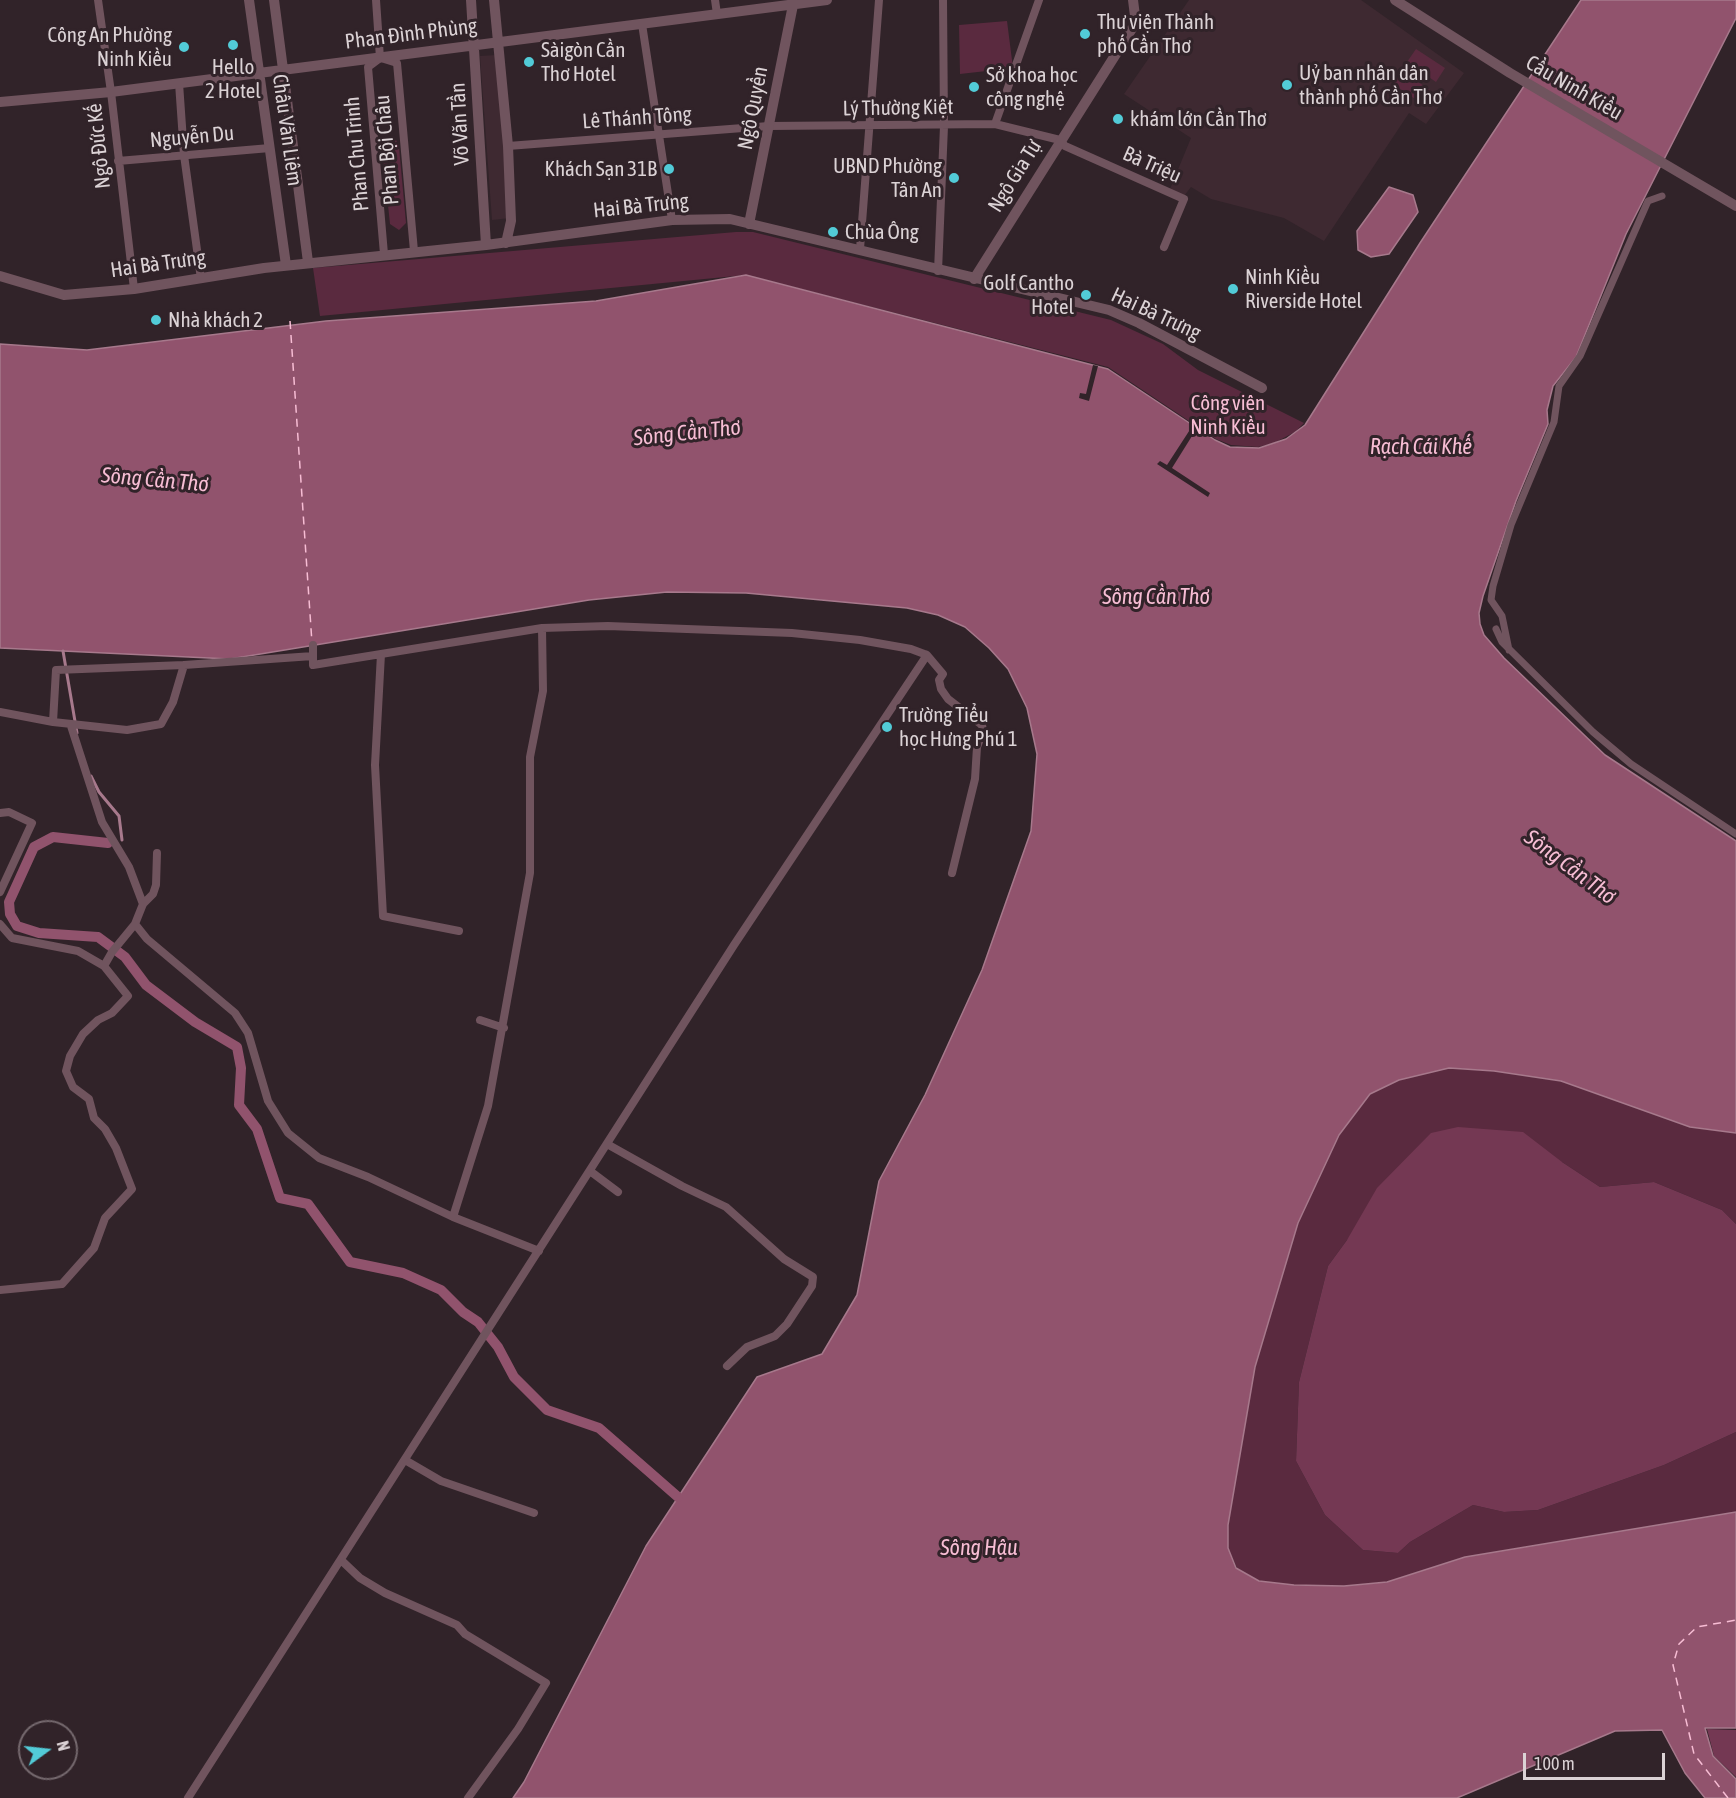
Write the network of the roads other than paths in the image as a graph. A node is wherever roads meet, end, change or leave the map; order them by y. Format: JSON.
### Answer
{"nodes":[{"id":1,"x":98,"y":0,"type":"edge"},
{"id":2,"x":249,"y":0,"type":"edge"},
{"id":3,"x":274,"y":0,"type":"edge"},
{"id":4,"x":375,"y":0,"type":"edge"},
{"id":5,"x":471,"y":0,"type":"edge"},
{"id":6,"x":494,"y":0,"type":"edge"},
{"id":7,"x":715,"y":0,"type":"edge"},
{"id":8,"x":827,"y":0,"type":"edge"},
{"id":9,"x":879,"y":0,"type":"edge"},
{"id":10,"x":943,"y":0,"type":"edge"},
{"id":11,"x":1133,"y":0,"type":"edge"},
{"id":12,"x":1395,"y":0,"type":"edge"},
{"id":13,"x":794,"y":2,"type":"edge"},
{"id":14,"x":1034,"y":2,"type":"edge"},
{"id":15,"x":717,"y":14,"type":"junction"},
{"id":16,"x":642,"y":24,"type":"junction"},
{"id":17,"x":498,"y":42,"type":"junction"},
{"id":18,"x":475,"y":45,"type":"junction"},
{"id":19,"x":380,"y":57,"type":"junction"},
{"id":20,"x":283,"y":70,"type":"junction"},
{"id":21,"x":259,"y":73,"type":"junction"},
{"id":22,"x":179,"y":83,"type":"junction"},
{"id":23,"x":111,"y":92,"type":"junction"},
{"id":24,"x":0,"y":102,"type":"edge"},
{"id":25,"x":996,"y":124,"type":"junction"},
{"id":26,"x":769,"y":126,"type":"junction"},
{"id":27,"x":944,"y":126,"type":"junction"},
{"id":28,"x":869,"y":127,"type":"junction"},
{"id":29,"x":659,"y":134,"type":"junction"},
{"id":30,"x":1060,"y":140,"type":"junction"},
{"id":31,"x":508,"y":146,"type":"junction"},
{"id":32,"x":270,"y":148,"type":"junction"},
{"id":33,"x":184,"y":155,"type":"junction"},
{"id":34,"x":118,"y":161,"type":"junction"},
{"id":35,"x":1662,"y":196,"type":"dead end"},
{"id":36,"x":1736,"y":206,"type":"edge"},
{"id":37,"x":672,"y":220,"type":"junction"},
{"id":38,"x":749,"y":224,"type":"junction"},
{"id":39,"x":506,"y":243,"type":"junction"},
{"id":40,"x":486,"y":245,"type":"junction"},
{"id":41,"x":1164,"y":248,"type":"dead end"},
{"id":42,"x":860,"y":249,"type":"junction"},
{"id":43,"x":414,"y":251,"type":"junction"},
{"id":44,"x":384,"y":254,"type":"junction"},
{"id":45,"x":308,"y":262,"type":"junction"},
{"id":46,"x":286,"y":265,"type":"junction"},
{"id":47,"x":938,"y":271,"type":"junction"},
{"id":48,"x":0,"y":276,"type":"edge"},
{"id":49,"x":201,"y":279,"type":"junction"},
{"id":50,"x":974,"y":279,"type":"junction"},
{"id":51,"x":134,"y":289,"type":"junction"},
{"id":52,"x":1262,"y":388,"type":"dead end"},
{"id":53,"x":542,"y":628,"type":"junction"},
{"id":54,"x":1496,"y":629,"type":"dead end"},
{"id":55,"x":313,"y":645,"type":"dead end"},
{"id":56,"x":1509,"y":650,"type":"junction"},
{"id":57,"x":381,"y":654,"type":"junction"},
{"id":58,"x":927,"y":655,"type":"junction"},
{"id":59,"x":313,"y":656,"type":"junction"},
{"id":60,"x":184,"y":665,"type":"junction"},
{"id":61,"x":0,"y":712,"type":"edge"},
{"id":62,"x":52,"y":722,"type":"junction"},
{"id":63,"x":75,"y":726,"type":"junction"},
{"id":64,"x":0,"y":813,"type":"edge"},
{"id":65,"x":1736,"y":834,"type":"edge"},
{"id":66,"x":157,"y":853,"type":"dead end"},
{"id":67,"x":952,"y":873,"type":"dead end"},
{"id":68,"x":0,"y":892,"type":"edge"},
{"id":69,"x":143,"y":904,"type":"junction"},
{"id":70,"x":0,"y":924,"type":"edge"},
{"id":71,"x":135,"y":924,"type":"junction"},
{"id":72,"x":459,"y":931,"type":"dead end"},
{"id":73,"x":104,"y":966,"type":"junction"},
{"id":74,"x":480,"y":1020,"type":"dead end"},
{"id":75,"x":504,"y":1028,"type":"junction"},
{"id":76,"x":607,"y":1144,"type":"junction"},
{"id":77,"x":590,"y":1171,"type":"junction"},
{"id":78,"x":618,"y":1192,"type":"dead end"},
{"id":79,"x":453,"y":1217,"type":"junction"},
{"id":80,"x":539,"y":1251,"type":"junction"},
{"id":81,"x":0,"y":1290,"type":"edge"},
{"id":82,"x":727,"y":1366,"type":"dead end"},
{"id":83,"x":405,"y":1460,"type":"junction"},
{"id":84,"x":534,"y":1513,"type":"dead end"},
{"id":85,"x":341,"y":1560,"type":"junction"},
{"id":86,"x":188,"y":1798,"type":"edge"},
{"id":87,"x":468,"y":1798,"type":"edge"}],
"edges":[{"from":1,"to":23,"type":"street","name":"Ngô Đức Kế"},
{"from":2,"to":21,"type":"street","name":"Châu Văn Liêm"},
{"from":3,"to":20,"type":"street"},
{"from":4,"to":19,"type":"street"},
{"from":5,"to":18,"type":"street","name":"Võ Văn Tần"},
{"from":6,"to":17,"type":"street"},
{"from":7,"to":15,"type":"street"},
{"from":8,"to":13,"type":"street","name":"Phan Đình Phùng"},
{"from":9,"to":28,"type":"street"},
{"from":10,"to":27,"type":"street"},
{"from":11,"to":30,"type":"street","name":"Ngô Gia Tự"},
{"from":12,"to":36,"type":"street","name":"Cầu Ninh Kiều"},
{"from":13,"to":15,"type":"street","name":"Phan Đình Phùng"},
{"from":13,"to":26,"type":"street","name":"Ngô Quyền"},
{"from":14,"to":25,"type":"street"},
{"from":15,"to":16,"type":"street","name":"Phan Đình Phùng"},
{"from":16,"to":17,"type":"street","name":"Phan Đình Phùng"},
{"from":16,"to":29,"type":"street"},
{"from":17,"to":18,"type":"street","name":"Phan Đình Phùng"},
{"from":17,"to":31,"type":"street"},
{"from":18,"to":19,"type":"street","name":"Phan Đình Phùng"},
{"from":18,"to":40,"type":"street","name":"Võ Văn Tần"},
{"from":19,"to":20,"type":"street","name":"Phan Đình Phùng"},
{"from":19,"to":43,"type":"street","name":"Phan Bội Châu"},
{"from":19,"to":44,"type":"street","name":"Phan Chu Trinh"},
{"from":20,"to":21,"type":"street","name":"Phan Đình Phùng"},
{"from":20,"to":45,"type":"street"},
{"from":21,"to":22,"type":"street","name":"Phan Đình Phùng"},
{"from":21,"to":32,"type":"street","name":"Châu Văn Liêm"},
{"from":22,"to":23,"type":"street","name":"Phan Đình Phùng"},
{"from":22,"to":33,"type":"street"},
{"from":23,"to":24,"type":"street","name":"Phan Đình Phùng"},
{"from":23,"to":34,"type":"street","name":"Ngô Đức Kế"},
{"from":25,"to":27,"type":"street","name":"Lý Thường Kiệt"},
{"from":25,"to":30,"type":"street","name":"Lý Thường Kiệt"},
{"from":26,"to":28,"type":"street","name":"Lý Thường Kiệt"},
{"from":26,"to":29,"type":"street","name":"Lê Thánh Tông"},
{"from":26,"to":38,"type":"street","name":"Ngô Quyền"},
{"from":27,"to":28,"type":"street","name":"Lý Thường Kiệt"},
{"from":27,"to":47,"type":"street"},
{"from":28,"to":42,"type":"street"},
{"from":29,"to":31,"type":"street","name":"Lê Thánh Tông"},
{"from":29,"to":37,"type":"street"},
{"from":30,"to":41,"type":"street","name":"Bà Triệu"},
{"from":30,"to":50,"type":"street","name":"Ngô Gia Tự"},
{"from":31,"to":39,"type":"street"},
{"from":32,"to":33,"type":"street","name":"Nguyễn Du"},
{"from":32,"to":46,"type":"street","name":"Châu Văn Liêm"},
{"from":33,"to":34,"type":"street","name":"Nguyễn Du"},
{"from":33,"to":49,"type":"street"},
{"from":34,"to":51,"type":"street","name":"Ngô Đức Kế"},
{"from":35,"to":56,"type":"street"},
{"from":37,"to":38,"type":"street","name":"Hai Bà Trưng"},
{"from":37,"to":39,"type":"street","name":"Hai Bà Trưng"},
{"from":38,"to":42,"type":"street","name":"Hai Bà Trưng"},
{"from":39,"to":40,"type":"street","name":"Hai Bà Trưng"},
{"from":40,"to":43,"type":"street","name":"Hai Bà Trưng"},
{"from":42,"to":47,"type":"street","name":"Hai Bà Trưng"},
{"from":43,"to":44,"type":"street","name":"Hai Bà Trưng"},
{"from":44,"to":45,"type":"street","name":"Hai Bà Trưng"},
{"from":45,"to":46,"type":"street","name":"Hai Bà Trưng"},
{"from":46,"to":49,"type":"street","name":"Hai Bà Trưng"},
{"from":47,"to":50,"type":"street","name":"Hai Bà Trưng"},
{"from":48,"to":51,"type":"street","name":"Hai Bà Trưng"},
{"from":49,"to":51,"type":"street","name":"Hai Bà Trưng"},
{"from":50,"to":52,"type":"street","name":"Hai Bà Trưng"},
{"from":53,"to":57,"type":"street"},
{"from":53,"to":58,"type":"street"},
{"from":53,"to":75,"type":"street"},
{"from":54,"to":56,"type":"street"},
{"from":55,"to":59,"type":"street"},
{"from":56,"to":65,"type":"street"},
{"from":57,"to":59,"type":"street"},
{"from":57,"to":72,"type":"street"},
{"from":58,"to":67,"type":"street"},
{"from":58,"to":76,"type":"street"},
{"from":59,"to":60,"type":"street"},
{"from":60,"to":62,"type":"street"},
{"from":60,"to":63,"type":"street"},
{"from":61,"to":62,"type":"street"},
{"from":62,"to":63,"type":"street"},
{"from":63,"to":69,"type":"street"},
{"from":64,"to":68,"type":"street"},
{"from":66,"to":69,"type":"street"},
{"from":69,"to":71,"type":"street"},
{"from":70,"to":73,"type":"street"},
{"from":71,"to":73,"type":"street"},
{"from":71,"to":79,"type":"street"},
{"from":73,"to":81,"type":"street"},
{"from":74,"to":75,"type":"street"},
{"from":75,"to":79,"type":"street"},
{"from":76,"to":77,"type":"street"},
{"from":76,"to":82,"type":"street"},
{"from":77,"to":78,"type":"street"},
{"from":77,"to":80,"type":"street"},
{"from":79,"to":80,"type":"street"},
{"from":80,"to":83,"type":"street"},
{"from":83,"to":84,"type":"street"},
{"from":83,"to":85,"type":"street"},
{"from":85,"to":86,"type":"street"},
{"from":85,"to":87,"type":"street"}]}
